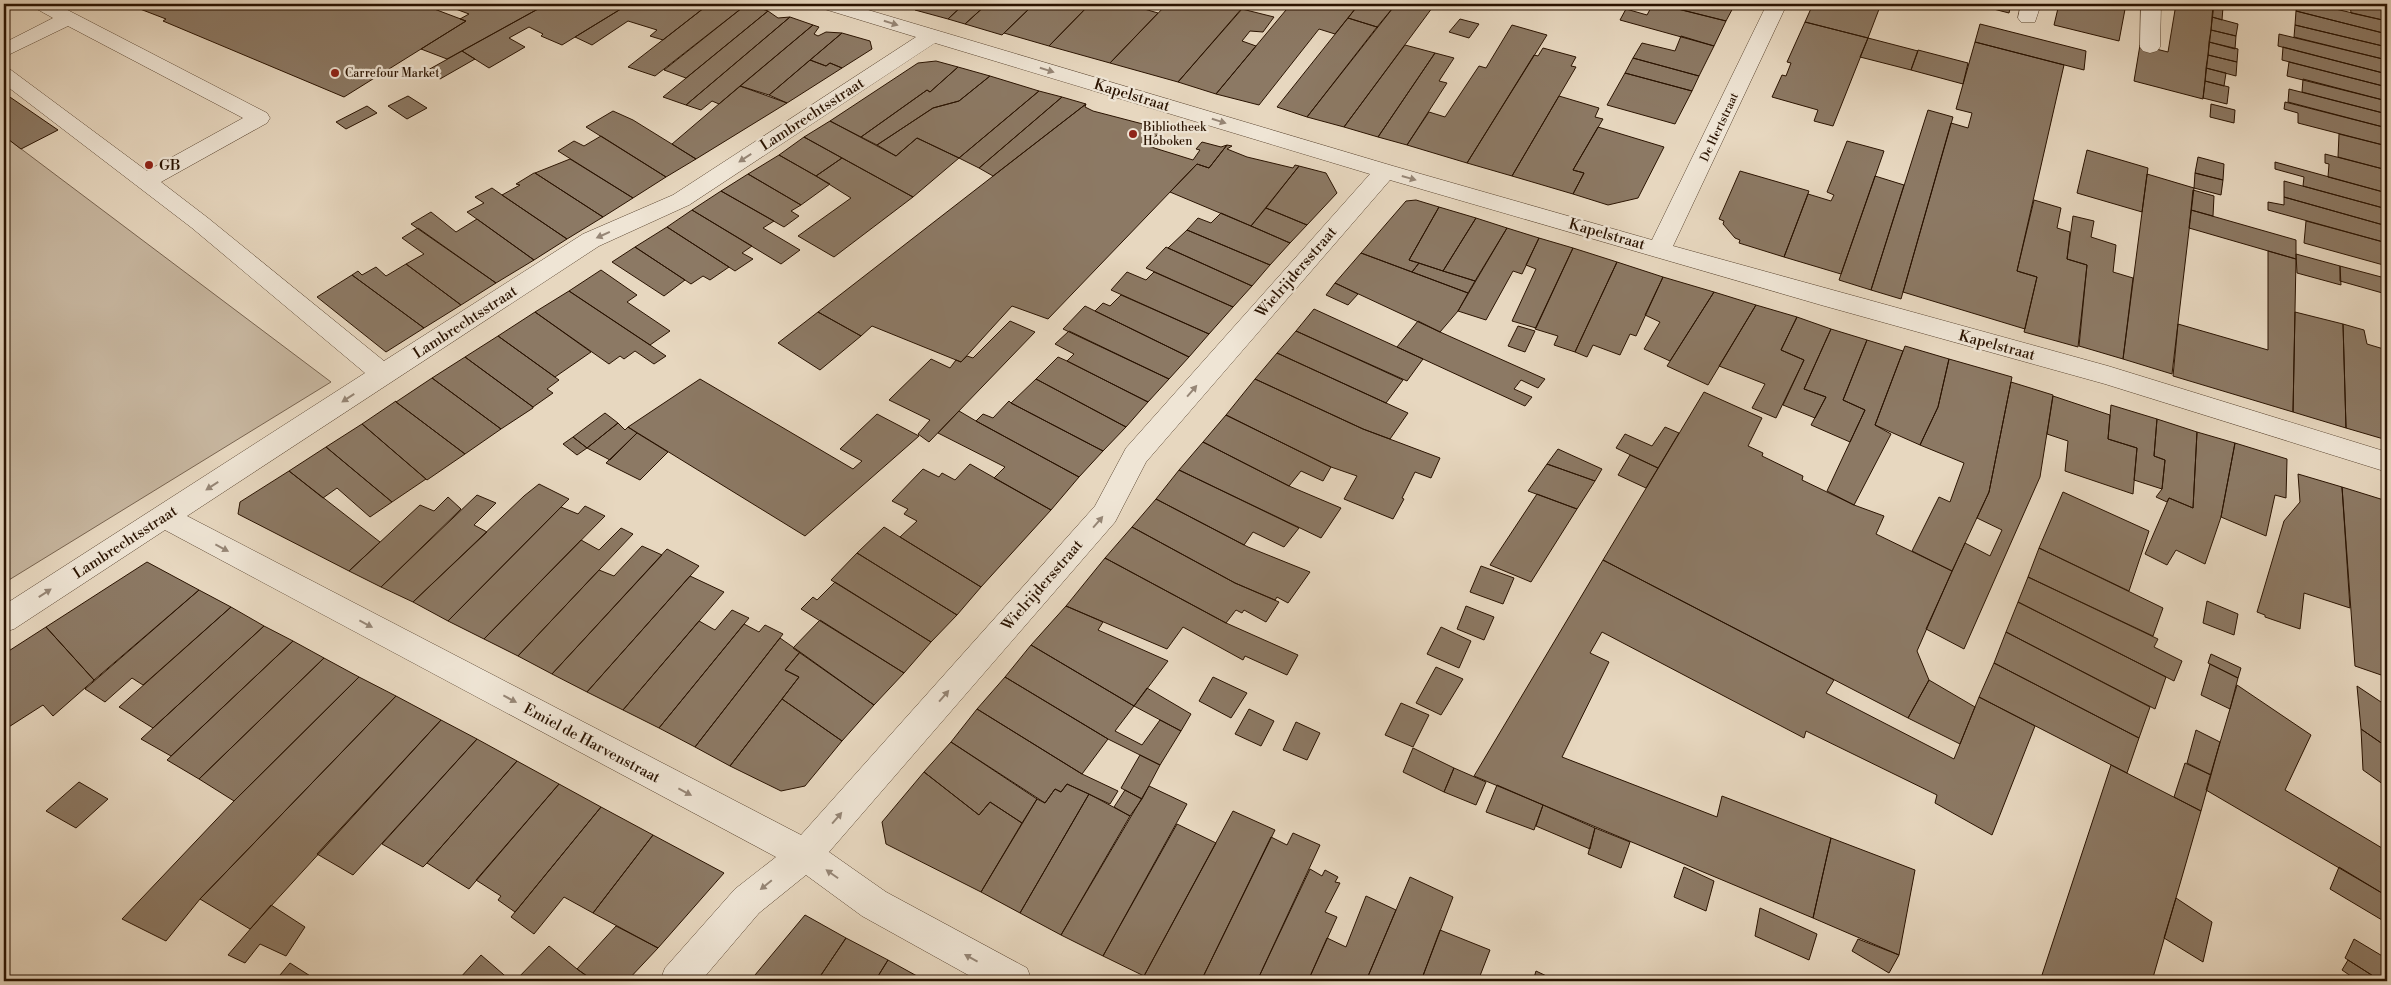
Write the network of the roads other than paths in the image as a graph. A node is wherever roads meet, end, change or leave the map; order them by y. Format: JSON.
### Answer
{"nodes":[{"id":1,"x":42,"y":4,"type":"edge"},
{"id":2,"x":828,"y":4,"type":"edge"},
{"id":3,"x":1777,"y":4,"type":"edge"},
{"id":4,"x":2151,"y":4,"type":"edge"},
{"id":5,"x":68,"y":18,"type":"junction"},
{"id":6,"x":933,"y":36,"type":"junction"},
{"id":7,"x":2150,"y":47,"type":"dead end"},
{"id":8,"x":4,"y":50,"type":"edge"},
{"id":9,"x":4,"y":74,"type":"edge"},
{"id":10,"x":1384,"y":171,"type":"junction"},
{"id":11,"x":145,"y":182,"type":"junction"},
{"id":12,"x":1660,"y":249,"type":"junction"},
{"id":13,"x":383,"y":374,"type":"junction"},
{"id":14,"x":2387,"y":462,"type":"edge"},
{"id":15,"x":164,"y":517,"type":"junction"},
{"id":16,"x":4,"y":620,"type":"edge"},
{"id":17,"x":804,"y":855,"type":"junction"},
{"id":18,"x":678,"y":981,"type":"edge"},
{"id":19,"x":1014,"y":981,"type":"edge"}],
"edges":[{"from":1,"to":5,"type":"street"},
{"from":2,"to":6,"type":"street","name":"Kapelstraat","one_way":true},
{"from":3,"to":12,"type":"street","name":"De Hertstraat"},
{"from":4,"to":7,"type":"street"},
{"from":5,"to":8,"type":"street"},
{"from":5,"to":11,"type":"street"},
{"from":6,"to":10,"type":"street","name":"Kapelstraat","one_way":true},
{"from":6,"to":13,"type":"street","name":"Lambrechtsstraat","one_way":true},
{"from":9,"to":11,"type":"street"},
{"from":10,"to":12,"type":"street","name":"Kapelstraat","one_way":true},
{"from":17,"to":10,"type":"street","name":"Wielrijdersstraat","one_way":true},
{"from":11,"to":13,"type":"street"},
{"from":12,"to":14,"type":"street","name":"Kapelstraat"},
{"from":13,"to":15,"type":"street","name":"Lambrechtsstraat","one_way":true},
{"from":16,"to":15,"type":"street","name":"Lambrechtsstraat","one_way":true},
{"from":15,"to":17,"type":"street","name":"Emiel de Harvenstraat","one_way":true},
{"from":17,"to":18,"type":"street","name":"Wielrijdersstraat","one_way":true},
{"from":19,"to":17,"type":"street","name":"Emiel de Harvenstraat","one_way":true}]}
